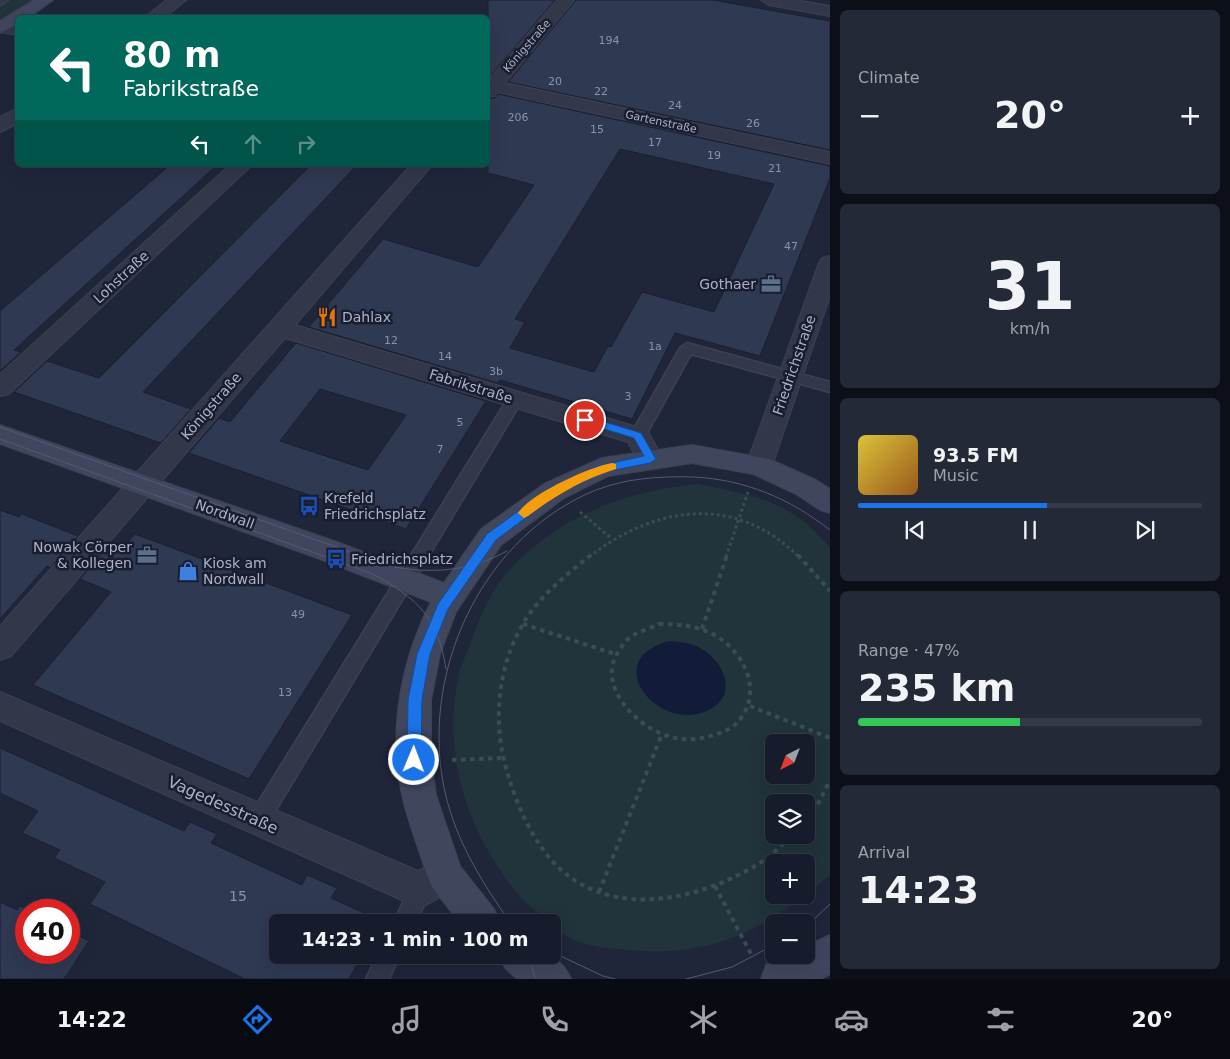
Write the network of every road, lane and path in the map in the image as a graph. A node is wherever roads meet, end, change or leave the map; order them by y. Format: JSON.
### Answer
{"nodes":[{"id":1,"x":3,"y":0,"type":"edge"},
{"id":2,"x":45,"y":0,"type":"edge"},
{"id":3,"x":178,"y":0,"type":"edge"},
{"id":4,"x":566,"y":0,"type":"edge"},
{"id":5,"x":769,"y":0,"type":"edge"},
{"id":6,"x":0,"y":2,"type":"edge"},
{"id":7,"x":830,"y":10,"type":"edge"},
{"id":8,"x":25,"y":15,"type":"edge"},
{"id":9,"x":156,"y":15,"type":"edge"},
{"id":10,"x":490,"y":89,"type":"edge"},
{"id":11,"x":15,"y":116,"type":"edge"},
{"id":12,"x":0,"y":126,"type":"edge"},
{"id":13,"x":830,"y":158,"type":"edge"},
{"id":14,"x":240,"y":167,"type":"edge"},
{"id":15,"x":420,"y":167,"type":"edge"},
{"id":16,"x":830,"y":263,"type":"edge"},
{"id":17,"x":280,"y":328,"type":"junction"},
{"id":18,"x":789,"y":376,"type":"junction"},
{"id":19,"x":830,"y":387,"type":"edge"},
{"id":20,"x":0,"y":388,"type":"edge"},
{"id":21,"x":515,"y":399,"type":"junction"},
{"id":22,"x":0,"y":434,"type":"edge"},
{"id":23,"x":644,"y":447,"type":"junction"},
{"id":24,"x":759,"y":466,"type":"junction"},
{"id":25,"x":142,"y":484,"type":"junction"},
{"id":26,"x":554,"y":491,"type":"junction"},
{"id":27,"x":830,"y":503,"type":"edge"},
{"id":28,"x":738,"y":518,"type":"junction"},
{"id":29,"x":612,"y":539,"type":"junction"},
{"id":30,"x":406,"y":580,"type":"junction"},
{"id":31,"x":830,"y":591,"type":"edge"},
{"id":32,"x":449,"y":597,"type":"junction"},
{"id":33,"x":523,"y":624,"type":"junction"},
{"id":34,"x":702,"y":629,"type":"junction"},
{"id":35,"x":0,"y":647,"type":"edge"},
{"id":36,"x":615,"y":654,"type":"junction"},
{"id":37,"x":0,"y":706,"type":"edge"},
{"id":38,"x":750,"y":706,"type":"junction"},
{"id":39,"x":662,"y":734,"type":"junction"},
{"id":40,"x":830,"y":738,"type":"edge"},
{"id":41,"x":501,"y":758,"type":"junction"},
{"id":42,"x":414,"y":760,"type":"junction"},
{"id":43,"x":830,"y":780,"type":"edge"},
{"id":44,"x":815,"y":807,"type":"edge"},
{"id":45,"x":258,"y":821,"type":"junction"},
{"id":46,"x":783,"y":844,"type":"edge"},
{"id":47,"x":432,"y":883,"type":"junction"},
{"id":48,"x":715,"y":886,"type":"junction"},
{"id":49,"x":599,"y":892,"type":"junction"},
{"id":50,"x":410,"y":914,"type":"edge"},
{"id":51,"x":471,"y":914,"type":"edge"},
{"id":52,"x":830,"y":954,"type":"edge"},
{"id":53,"x":384,"y":964,"type":"edge"},
{"id":54,"x":528,"y":964,"type":"edge"},
{"id":55,"x":767,"y":969,"type":"edge"},
{"id":56,"x":377,"y":979,"type":"edge"},
{"id":57,"x":552,"y":979,"type":"edge"}],
"edges":[{"from":1,"to":6,"type":"lane"},
{"from":2,"to":8,"type":"street"},
{"from":3,"to":9,"type":"street"},
{"from":4,"to":10,"type":"street","name":"Königstraße"},
{"from":5,"to":7,"type":"street"},
{"from":10,"to":13,"type":"street","name":"Gartenstraße"},
{"from":11,"to":12,"type":"street"},
{"from":14,"to":20,"type":"street","name":"Lohstraße"},
{"from":15,"to":17,"type":"street","name":"Königstraße"},
{"from":16,"to":18,"type":"street","name":"Friedrichstraße"},
{"from":17,"to":21,"type":"street","name":"Fabrikstraße"},
{"from":17,"to":25,"type":"street","name":"Königstraße"},
{"from":18,"to":19,"type":"lane"},
{"from":18,"to":23,"type":"lane"},
{"from":18,"to":24,"type":"street","name":"Friedrichstraße"},
{"from":21,"to":23,"type":"street","name":"Fabrikstraße"},
{"from":21,"to":30,"type":"lane"},
{"from":22,"to":25,"type":"street","name":"Nordwall"},
{"from":23,"to":24,"type":"street"},
{"from":23,"to":26,"type":"street"},
{"from":24,"to":27,"type":"street"},
{"from":25,"to":30,"type":"street","name":"Nordwall"},
{"from":25,"to":35,"type":"street","name":"Königstraße"},
{"from":26,"to":29,"type":"path"},
{"from":26,"to":32,"type":"street"},
{"from":28,"to":29,"type":"path"},
{"from":28,"to":31,"type":"path"},
{"from":28,"to":34,"type":"path"},
{"from":29,"to":33,"type":"path"},
{"from":30,"to":32,"type":"street","name":"Nordwall"},
{"from":30,"to":45,"type":"lane"},
{"from":32,"to":42,"type":"street"},
{"from":33,"to":36,"type":"path"},
{"from":33,"to":41,"type":"path"},
{"from":34,"to":36,"type":"path"},
{"from":34,"to":38,"type":"path"},
{"from":36,"to":39,"type":"path"},
{"from":37,"to":45,"type":"street","name":"Vagedesstraße"},
{"from":38,"to":39,"type":"path"},
{"from":38,"to":40,"type":"path"},
{"from":39,"to":49,"type":"path"},
{"from":41,"to":42,"type":"path"},
{"from":41,"to":49,"type":"path"},
{"from":42,"to":47,"type":"street"},
{"from":43,"to":44,"type":"path"},
{"from":45,"to":47,"type":"street","name":"Vagedesstraße"},
{"from":46,"to":48,"type":"path"},
{"from":47,"to":50,"type":"lane"},
{"from":47,"to":51,"type":"street"},
{"from":48,"to":49,"type":"path"},
{"from":48,"to":55,"type":"path"},
{"from":52,"to":55,"type":"street"},
{"from":53,"to":56,"type":"lane"},
{"from":54,"to":57,"type":"street"}]}
